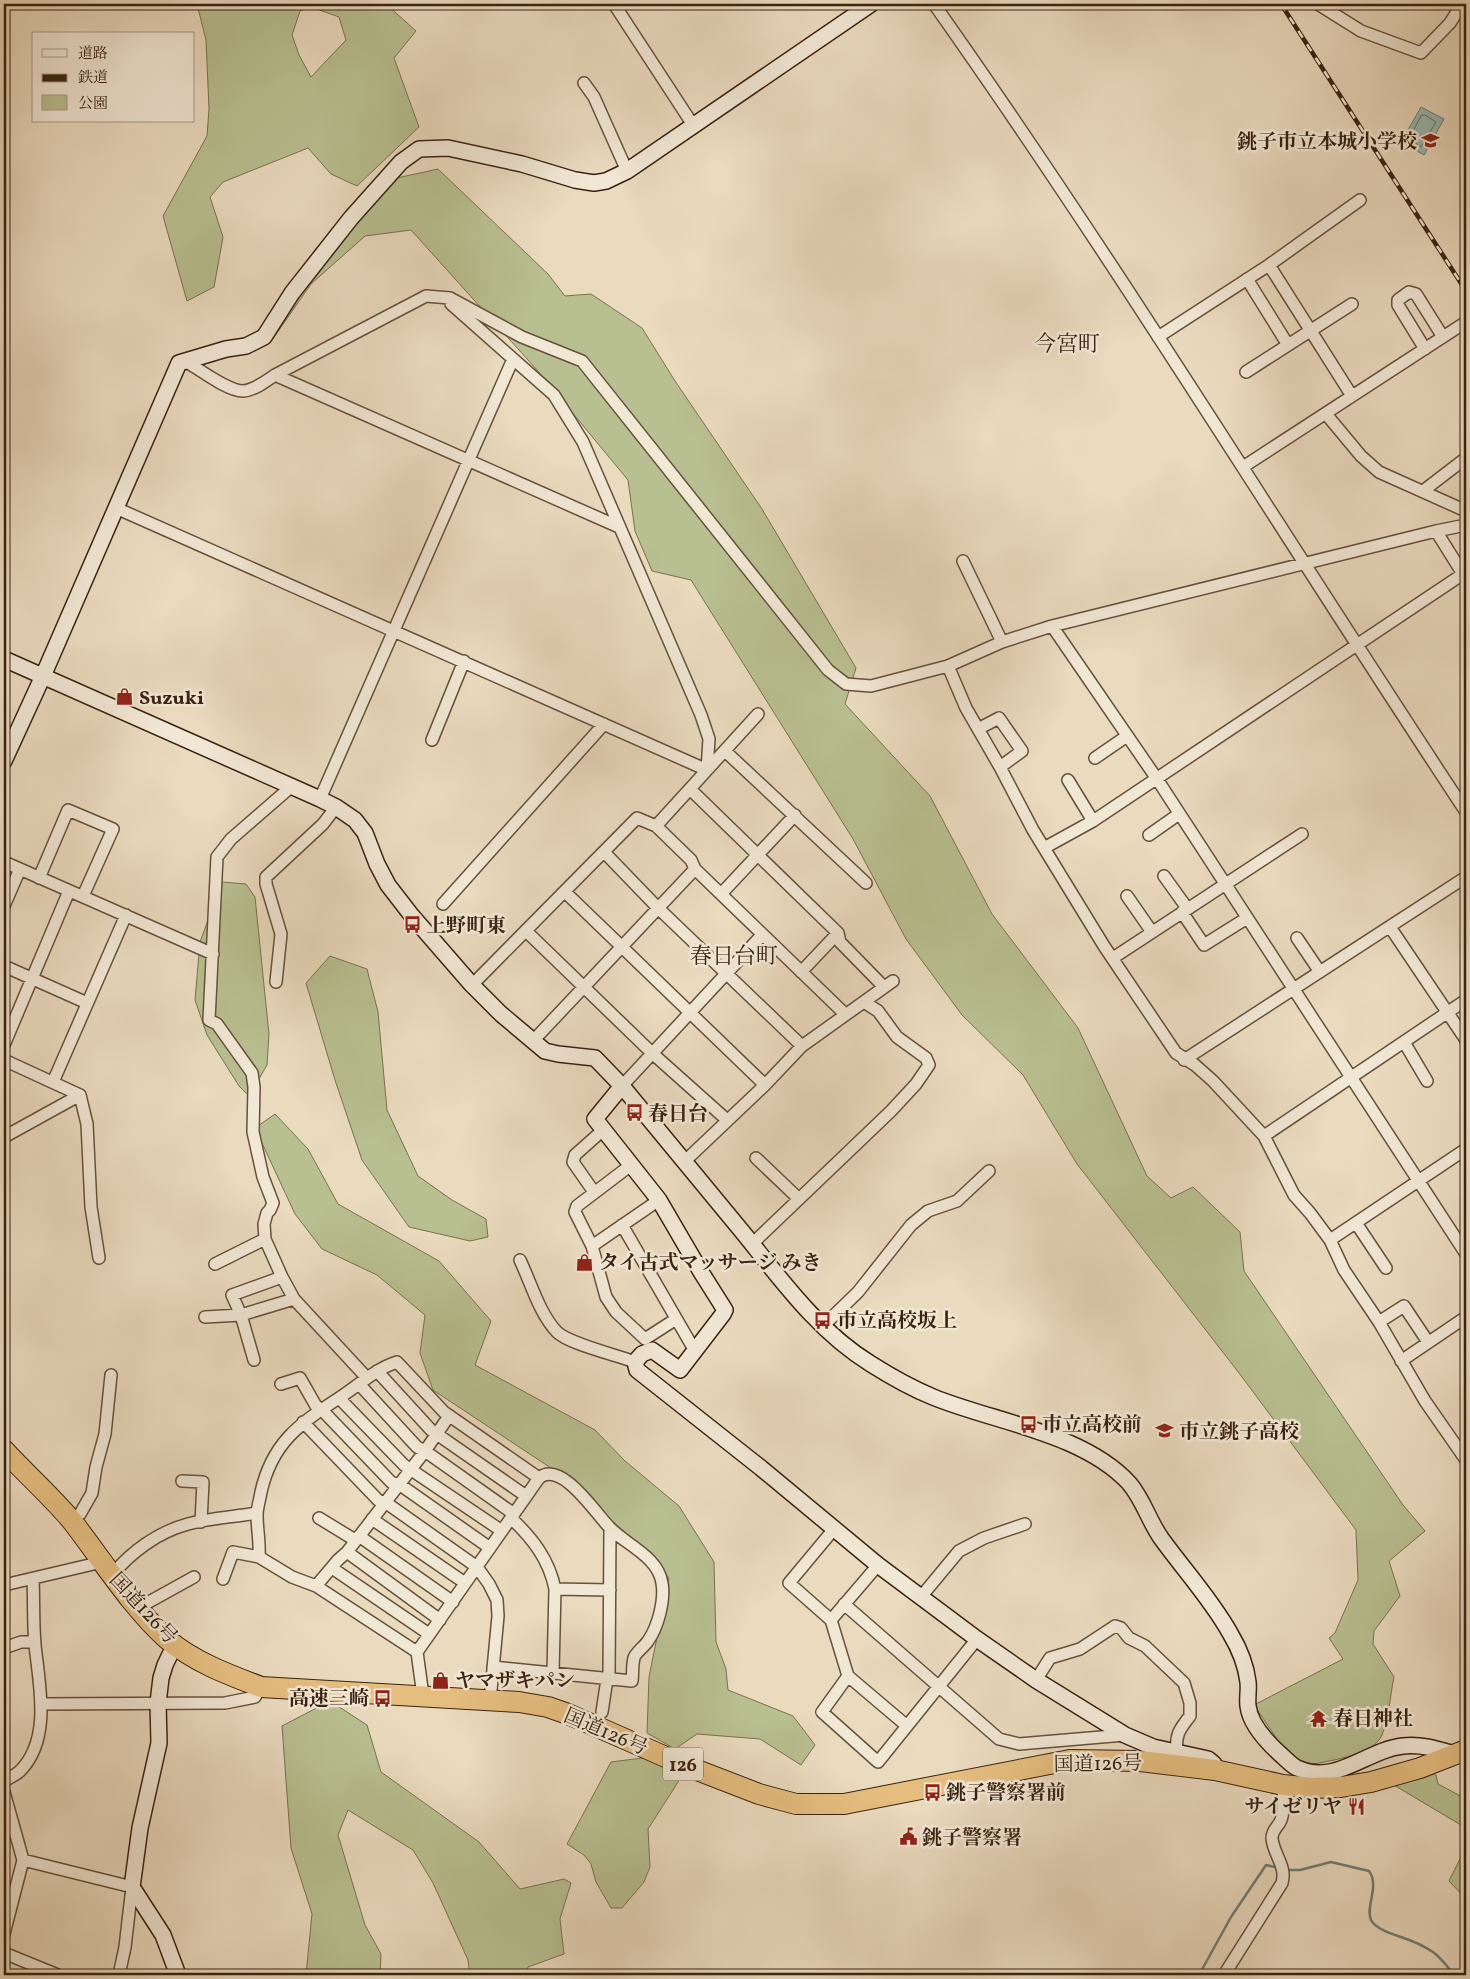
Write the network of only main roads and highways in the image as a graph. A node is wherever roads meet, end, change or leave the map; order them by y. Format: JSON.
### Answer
{"nodes":[{"id":1,"x":4,"y":1450,"type":"edge"},
{"id":2,"x":1460,"y":1752,"type":"edge"}],
"edges":[{"from":1,"to":2,"type":"highway","name":"国道126号","number":"126"}]}
